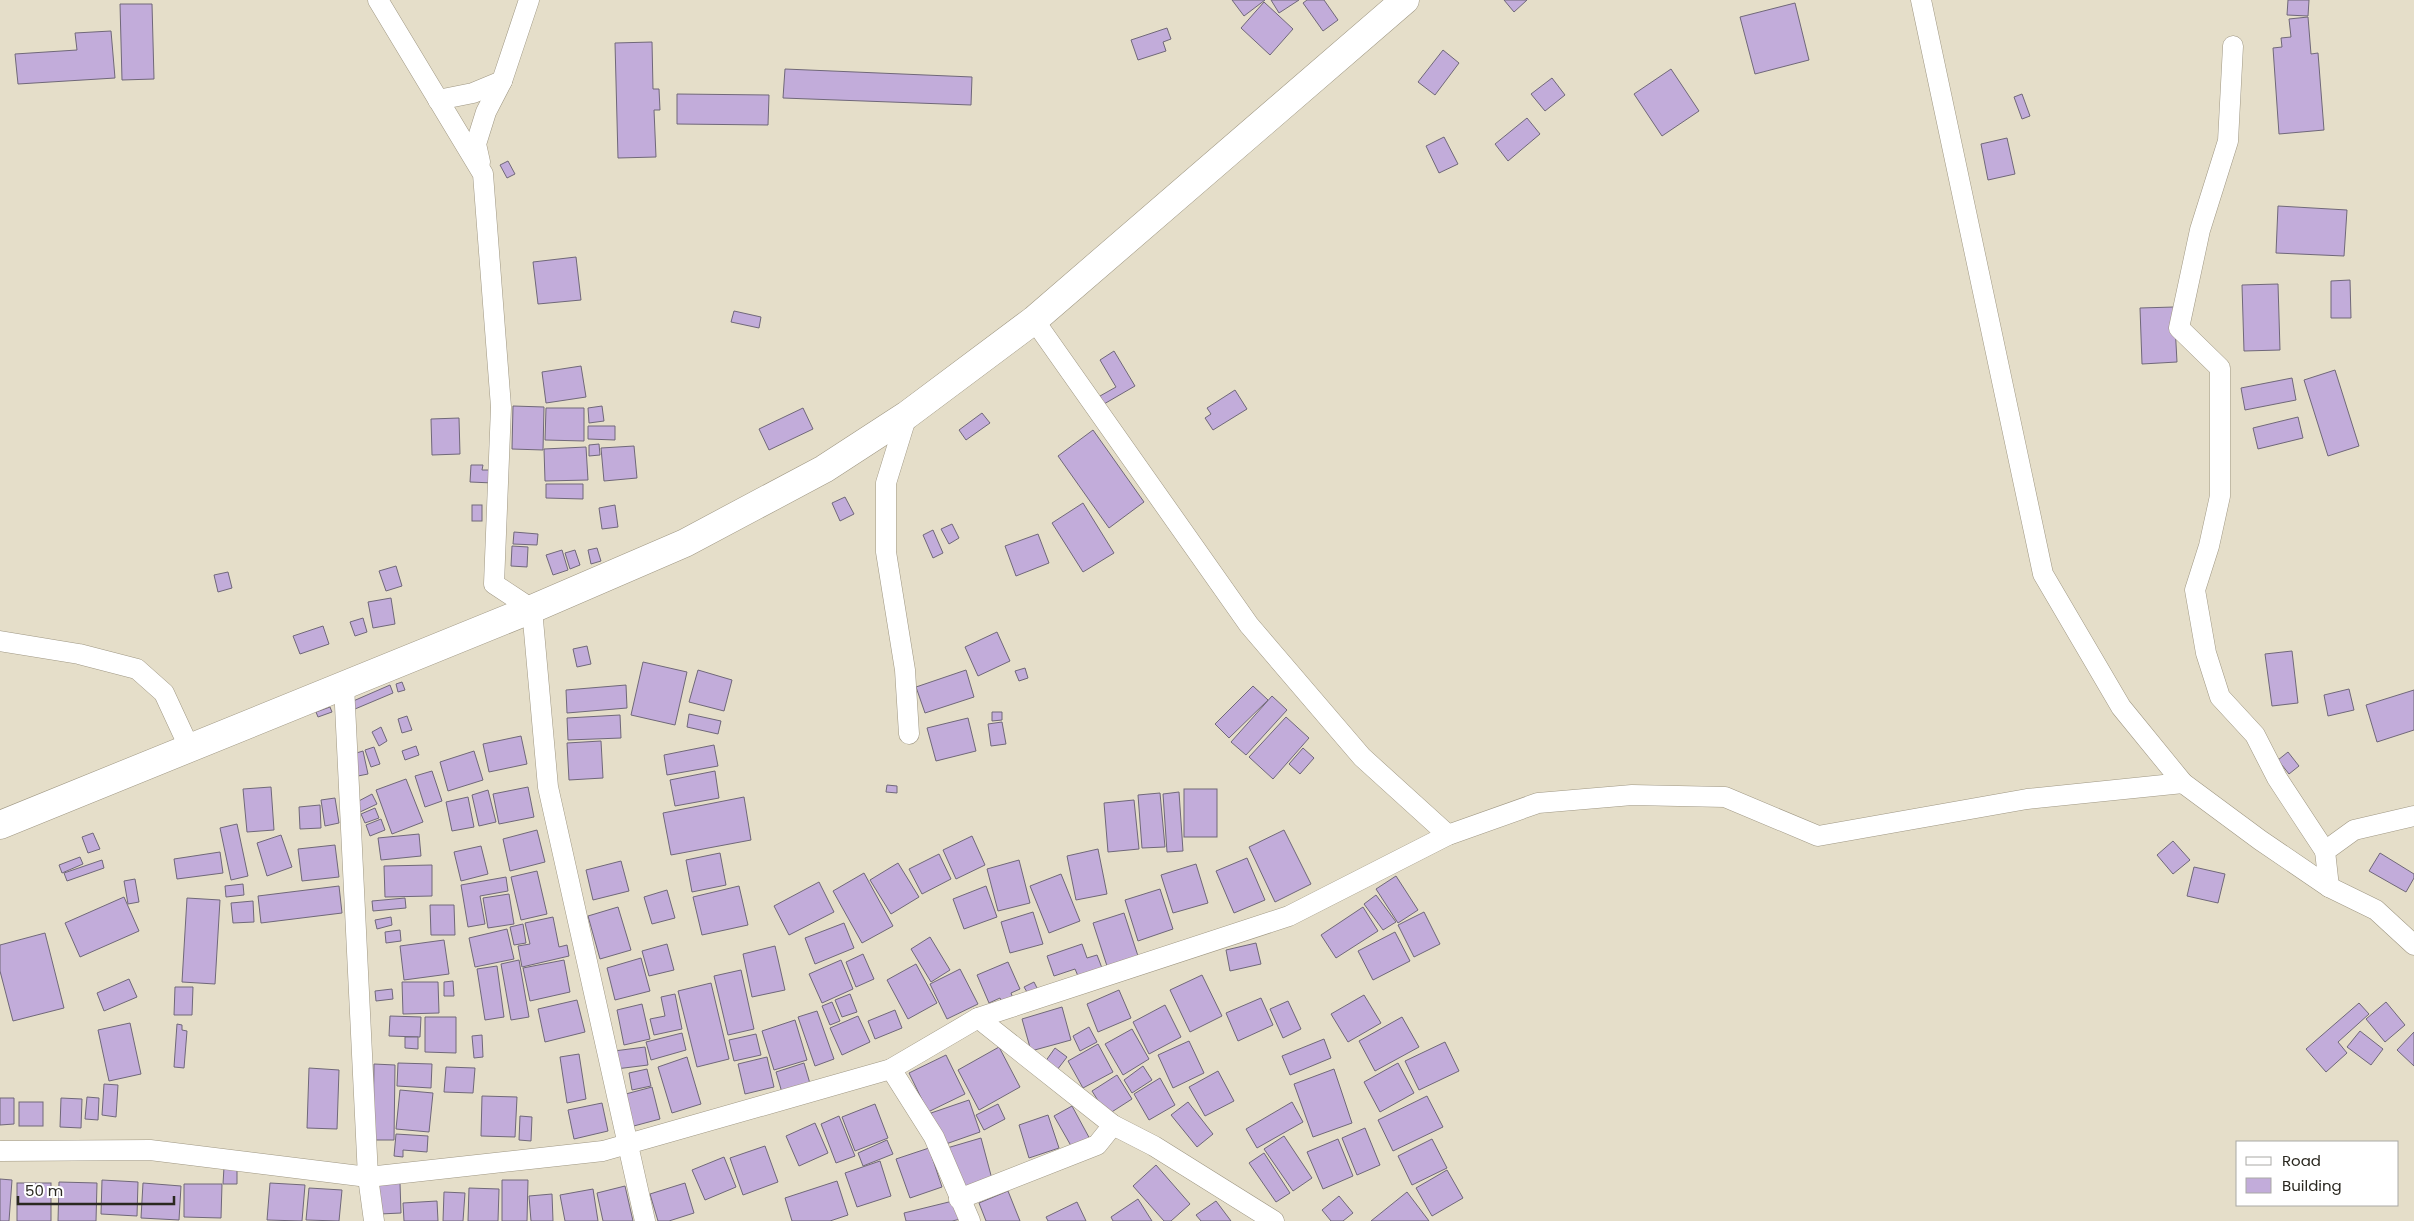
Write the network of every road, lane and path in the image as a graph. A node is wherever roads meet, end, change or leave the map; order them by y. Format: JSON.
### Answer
{"nodes":[{"id":1,"x":378,"y":0,"type":"edge"},
{"id":2,"x":529,"y":0,"type":"edge"},
{"id":3,"x":1405,"y":0,"type":"edge"},
{"id":4,"x":1921,"y":0,"type":"edge"},
{"id":5,"x":2232,"y":46,"type":"dead end"},
{"id":6,"x":502,"y":81,"type":"junction"},
{"id":7,"x":438,"y":100,"type":"junction"},
{"id":8,"x":483,"y":174,"type":"junction"},
{"id":9,"x":1034,"y":320,"type":"junction"},
{"id":10,"x":907,"y":415,"type":"junction"},
{"id":11,"x":532,"y":609,"type":"junction"},
{"id":12,"x":0,"y":641,"type":"edge"},
{"id":13,"x":344,"y":685,"type":"junction"},
{"id":14,"x":908,"y":734,"type":"dead end"},
{"id":15,"x":189,"y":747,"type":"junction"},
{"id":16,"x":2183,"y":782,"type":"junction"},
{"id":17,"x":2414,"y":816,"type":"edge"},
{"id":18,"x":0,"y":825,"type":"edge"},
{"id":19,"x":1448,"y":835,"type":"junction"},
{"id":20,"x":2325,"y":851,"type":"junction"},
{"id":21,"x":2329,"y":887,"type":"junction"},
{"id":22,"x":2414,"y":945,"type":"edge"},
{"id":23,"x":978,"y":1018,"type":"junction"},
{"id":24,"x":891,"y":1069,"type":"junction"},
{"id":25,"x":1113,"y":1126,"type":"junction"},
{"id":26,"x":627,"y":1144,"type":"junction"},
{"id":27,"x":0,"y":1151,"type":"edge"},
{"id":28,"x":368,"y":1177,"type":"junction"},
{"id":29,"x":959,"y":1199,"type":"junction"},
{"id":30,"x":374,"y":1221,"type":"edge"},
{"id":31,"x":646,"y":1221,"type":"edge"},
{"id":32,"x":970,"y":1221,"type":"edge"},
{"id":33,"x":1274,"y":1221,"type":"edge"}],
"edges":[{"from":1,"to":7,"type":"street"},
{"from":2,"to":6,"type":"street"},
{"from":3,"to":9,"type":"main road"},
{"from":4,"to":16,"type":"street"},
{"from":5,"to":20,"type":"street"},
{"from":6,"to":7,"type":"street"},
{"from":6,"to":8,"type":"street"},
{"from":7,"to":8,"type":"street"},
{"from":8,"to":11,"type":"street"},
{"from":9,"to":10,"type":"main road"},
{"from":9,"to":19,"type":"street"},
{"from":10,"to":11,"type":"main road"},
{"from":10,"to":14,"type":"street"},
{"from":11,"to":13,"type":"main road"},
{"from":11,"to":26,"type":"street"},
{"from":12,"to":15,"type":"street"},
{"from":13,"to":15,"type":"main road"},
{"from":13,"to":28,"type":"street"},
{"from":15,"to":18,"type":"main road"},
{"from":16,"to":19,"type":"street"},
{"from":16,"to":21,"type":"street"},
{"from":17,"to":20,"type":"street"},
{"from":19,"to":23,"type":"street"},
{"from":20,"to":21,"type":"street"},
{"from":21,"to":22,"type":"street"},
{"from":23,"to":24,"type":"street"},
{"from":23,"to":25,"type":"street"},
{"from":24,"to":26,"type":"street"},
{"from":24,"to":29,"type":"street"},
{"from":25,"to":29,"type":"street"},
{"from":25,"to":33,"type":"street"},
{"from":26,"to":28,"type":"street"},
{"from":26,"to":31,"type":"street"},
{"from":27,"to":28,"type":"street"},
{"from":28,"to":30,"type":"street"},
{"from":29,"to":32,"type":"street"}]}
